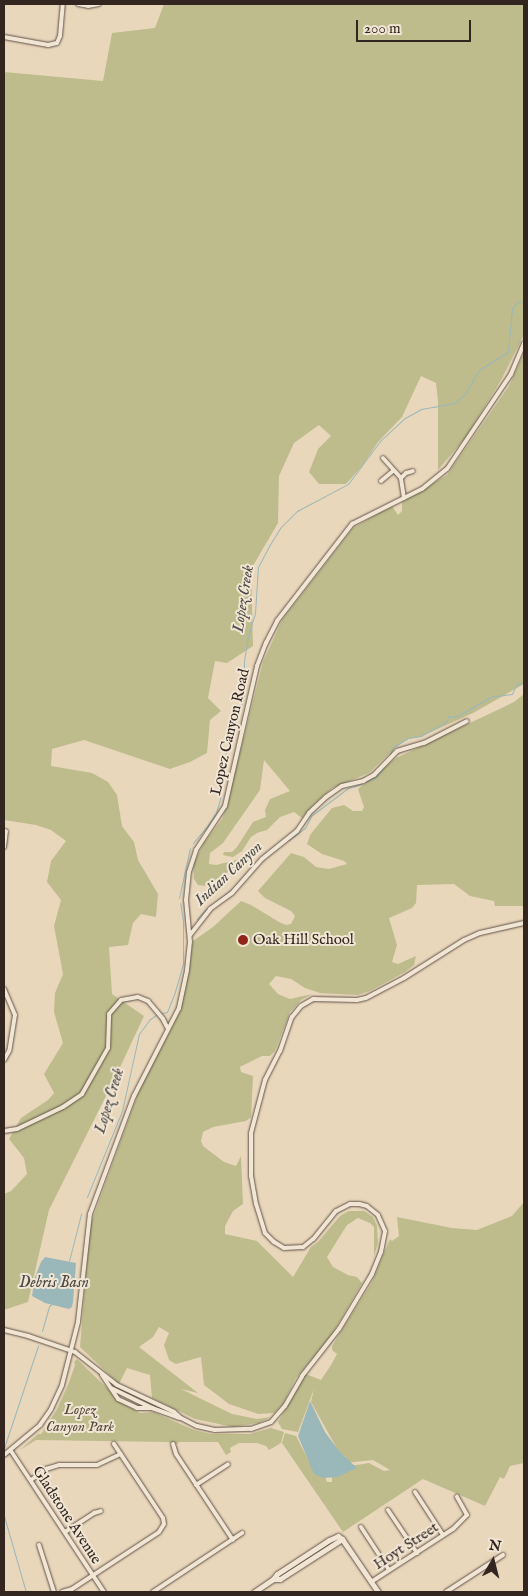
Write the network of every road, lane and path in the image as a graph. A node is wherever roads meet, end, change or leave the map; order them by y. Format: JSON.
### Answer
{"nodes":[{"id":1,"x":63,"y":4,"type":"edge"},
{"id":2,"x":78,"y":4,"type":"edge"},
{"id":3,"x":99,"y":4,"type":"edge"},
{"id":4,"x":89,"y":5,"type":"edge"},
{"id":5,"x":4,"y":37,"type":"edge"},
{"id":6,"x":524,"y":344,"type":"edge"},
{"id":7,"x":383,"y":458,"type":"dead end"},
{"id":8,"x":393,"y":471,"type":"junction"},
{"id":9,"x":413,"y":471,"type":"dead end"},
{"id":10,"x":401,"y":478,"type":"junction"},
{"id":11,"x":381,"y":481,"type":"dead end"},
{"id":12,"x":404,"y":498,"type":"junction"},
{"id":13,"x":467,"y":721,"type":"dead end"},
{"id":14,"x":6,"y":832,"type":"dead end"},
{"id":15,"x":4,"y":847,"type":"edge"},
{"id":16,"x":524,"y":923,"type":"edge"},
{"id":17,"x":190,"y":935,"type":"junction"},
{"id":18,"x":4,"y":989,"type":"edge"},
{"id":19,"x":168,"y":1029,"type":"junction"},
{"id":20,"x":4,"y":1060,"type":"edge"},
{"id":21,"x":4,"y":1131,"type":"edge"},
{"id":22,"x":4,"y":1330,"type":"edge"},
{"id":23,"x":72,"y":1351,"type":"junction"},
{"id":24,"x":102,"y":1375,"type":"junction"},
{"id":25,"x":111,"y":1388,"type":"junction"},
{"id":26,"x":152,"y":1408,"type":"junction"},
{"id":27,"x":181,"y":1418,"type":"junction"},
{"id":28,"x":114,"y":1444,"type":"dead end"},
{"id":29,"x":173,"y":1444,"type":"dead end"},
{"id":30,"x":11,"y":1451,"type":"junction"},
{"id":31,"x":121,"y":1454,"type":"junction"},
{"id":32,"x":4,"y":1455,"type":"edge"},
{"id":33,"x":228,"y":1464,"type":"dead end"},
{"id":34,"x":31,"y":1480,"type":"junction"},
{"id":35,"x":196,"y":1485,"type":"junction"},
{"id":36,"x":415,"y":1492,"type":"dead end"},
{"id":37,"x":457,"y":1498,"type":"dead end"},
{"id":38,"x":388,"y":1510,"type":"dead end"},
{"id":39,"x":101,"y":1511,"type":"dead end"},
{"id":40,"x":361,"y":1527,"type":"dead end"},
{"id":41,"x":65,"y":1532,"type":"junction"},
{"id":42,"x":242,"y":1533,"type":"dead end"},
{"id":43,"x":444,"y":1535,"type":"junction"},
{"id":44,"x":342,"y":1539,"type":"junction"},
{"id":45,"x":233,"y":1540,"type":"junction"},
{"id":46,"x":39,"y":1546,"type":"dead end"},
{"id":47,"x":417,"y":1553,"type":"junction"},
{"id":48,"x":503,"y":1554,"type":"dead end"},
{"id":49,"x":296,"y":1561,"type":"junction"},
{"id":50,"x":299,"y":1567,"type":"junction"},
{"id":51,"x":389,"y":1570,"type":"junction"},
{"id":52,"x":93,"y":1575,"type":"junction"},
{"id":53,"x":273,"y":1579,"type":"junction"},
{"id":54,"x":371,"y":1582,"type":"junction"},
{"id":55,"x":54,"y":1592,"type":"edge"},
{"id":56,"x":62,"y":1592,"type":"edge"},
{"id":57,"x":104,"y":1592,"type":"edge"},
{"id":58,"x":153,"y":1592,"type":"edge"},
{"id":59,"x":254,"y":1592,"type":"edge"},
{"id":60,"x":378,"y":1592,"type":"edge"},
{"id":61,"x":446,"y":1592,"type":"edge"}],
"edges":[{"from":1,"to":5,"type":"street"},
{"from":2,"to":4,"type":"street"},
{"from":3,"to":4,"type":"street"},
{"from":6,"to":12,"type":"street","name":"Lopez Canyon Road"},
{"from":7,"to":8,"type":"street"},
{"from":8,"to":10,"type":"street"},
{"from":8,"to":11,"type":"street"},
{"from":9,"to":10,"type":"street"},
{"from":10,"to":12,"type":"street"},
{"from":12,"to":17,"type":"street","name":"Lopez Canyon Road"},
{"from":13,"to":17,"type":"street"},
{"from":14,"to":15,"type":"street"},
{"from":16,"to":27,"type":"street"},
{"from":17,"to":19,"type":"street","name":"Lopez Canyon Road"},
{"from":18,"to":20,"type":"street"},
{"from":19,"to":21,"type":"street"},
{"from":19,"to":23,"type":"street","name":"Lopez Canyon Road"},
{"from":22,"to":23,"type":"street"},
{"from":23,"to":24,"type":"street"},
{"from":23,"to":30,"type":"street","name":"Lopez Canyon Road"},
{"from":24,"to":25,"type":"street"},
{"from":24,"to":27,"type":"street"},
{"from":25,"to":26,"type":"street"},
{"from":25,"to":26,"type":"street"},
{"from":26,"to":27,"type":"street"},
{"from":28,"to":31,"type":"street"},
{"from":29,"to":35,"type":"street"},
{"from":30,"to":32,"type":"street","name":"Lopez Canyon Road"},
{"from":30,"to":34,"type":"street","name":"Gladstone Avenue"},
{"from":31,"to":34,"type":"street"},
{"from":31,"to":52,"type":"street"},
{"from":33,"to":35,"type":"street"},
{"from":34,"to":41,"type":"street","name":"Gladstone Avenue"},
{"from":35,"to":45,"type":"street"},
{"from":36,"to":43,"type":"street"},
{"from":37,"to":43,"type":"street","name":"Hoyt Street"},
{"from":38,"to":47,"type":"street"},
{"from":39,"to":41,"type":"street"},
{"from":40,"to":51,"type":"street"},
{"from":41,"to":52,"type":"street","name":"Gladstone Avenue"},
{"from":42,"to":45,"type":"street"},
{"from":43,"to":47,"type":"street","name":"Hoyt Street"},
{"from":44,"to":49,"type":"street"},
{"from":44,"to":50,"type":"street"},
{"from":44,"to":54,"type":"street"},
{"from":45,"to":58,"type":"street"},
{"from":46,"to":55,"type":"street"},
{"from":47,"to":51,"type":"street","name":"Hoyt Street"},
{"from":48,"to":61,"type":"street"},
{"from":49,"to":50,"type":"street"},
{"from":49,"to":53,"type":"street"},
{"from":50,"to":53,"type":"street"},
{"from":51,"to":54,"type":"street","name":"Hoyt Street"},
{"from":52,"to":56,"type":"street"},
{"from":52,"to":57,"type":"street","name":"Gladstone Avenue"},
{"from":53,"to":59,"type":"street"},
{"from":54,"to":60,"type":"street"}]}
